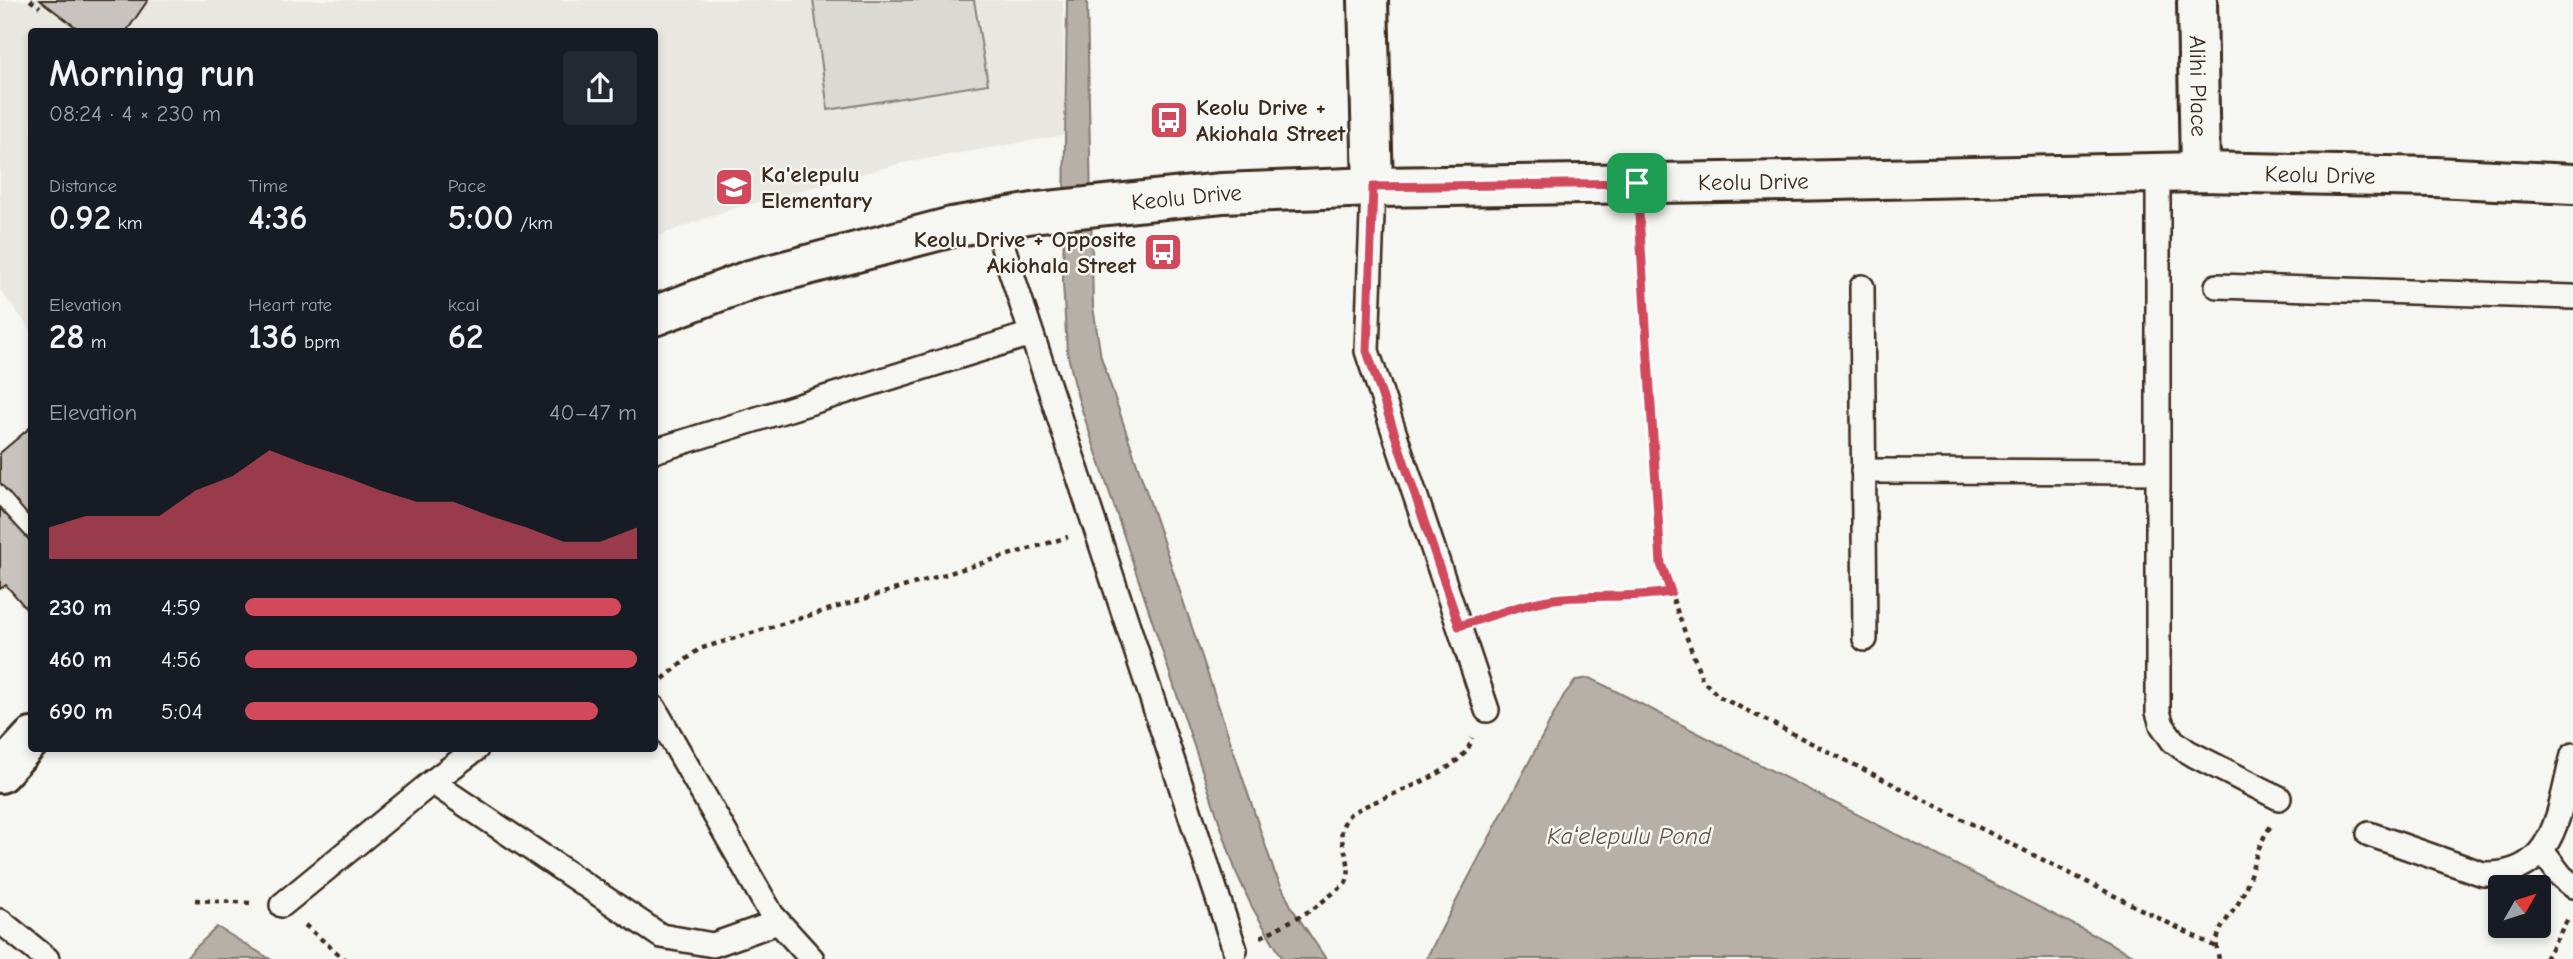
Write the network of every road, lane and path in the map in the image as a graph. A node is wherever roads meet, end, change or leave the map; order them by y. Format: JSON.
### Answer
{"nodes":[{"id":1,"x":30,"y":0,"type":"edge"},
{"id":2,"x":1368,"y":0,"type":"edge"},
{"id":3,"x":2197,"y":0,"type":"edge"},
{"id":4,"x":40,"y":7,"type":"dead end"},
{"id":5,"x":2200,"y":172,"type":"junction"},
{"id":6,"x":2158,"y":175,"type":"junction"},
{"id":7,"x":1637,"y":183,"type":"junction"},
{"id":8,"x":2573,"y":184,"type":"edge"},
{"id":9,"x":1373,"y":187,"type":"junction"},
{"id":10,"x":994,"y":220,"type":"junction"},
{"id":11,"x":2217,"y":286,"type":"dead end"},
{"id":12,"x":1862,"y":287,"type":"dead end"},
{"id":13,"x":2573,"y":297,"type":"edge"},
{"id":14,"x":658,"y":314,"type":"edge"},
{"id":15,"x":1031,"y":334,"type":"junction"},
{"id":16,"x":658,"y":450,"type":"edge"},
{"id":17,"x":1863,"y":471,"type":"junction"},
{"id":18,"x":2157,"y":472,"type":"junction"},
{"id":19,"x":1096,"y":529,"type":"junction"},
{"id":20,"x":1671,"y":592,"type":"junction"},
{"id":21,"x":1459,"y":626,"type":"junction"},
{"id":22,"x":1865,"y":639,"type":"dead end"},
{"id":23,"x":658,"y":683,"type":"edge"},
{"id":24,"x":1487,"y":710,"type":"joint"},
{"id":25,"x":658,"y":715,"type":"edge"},
{"id":26,"x":28,"y":742,"type":"edge"},
{"id":27,"x":472,"y":752,"type":"edge"},
{"id":28,"x":2573,"y":755,"type":"edge"},
{"id":29,"x":0,"y":773,"type":"edge"},
{"id":30,"x":432,"y":782,"type":"junction"},
{"id":31,"x":2278,"y":809,"type":"joint"},
{"id":32,"x":2369,"y":834,"type":"dead end"},
{"id":33,"x":2542,"y":852,"type":"junction"},
{"id":34,"x":2573,"y":886,"type":"edge"},
{"id":35,"x":195,"y":900,"type":"dead end"},
{"id":36,"x":282,"y":905,"type":"junction"},
{"id":37,"x":2573,"y":910,"type":"edge"},
{"id":38,"x":0,"y":921,"type":"edge"},
{"id":39,"x":778,"y":922,"type":"junction"},
{"id":40,"x":1257,"y":939,"type":"dead end"},
{"id":41,"x":2218,"y":948,"type":"junction"},
{"id":42,"x":1235,"y":950,"type":"dead end"},
{"id":43,"x":47,"y":959,"type":"edge"},
{"id":44,"x":344,"y":959,"type":"edge"},
{"id":45,"x":811,"y":959,"type":"edge"},
{"id":46,"x":2219,"y":959,"type":"edge"},
{"id":47,"x":2545,"y":959,"type":"edge"}],
"edges":[{"from":1,"to":4,"type":"path"},
{"from":2,"to":9,"type":"main road"},
{"from":3,"to":5,"type":"main road","name":"Alihi Place"},
{"from":5,"to":6,"type":"main road","name":"Keolu Drive"},
{"from":5,"to":8,"type":"main road","name":"Keolu Drive"},
{"from":6,"to":7,"type":"main road","name":"Keolu Drive"},
{"from":6,"to":18,"type":"lane"},
{"from":7,"to":9,"type":"main road","name":"Keolu Drive"},
{"from":7,"to":20,"type":"path"},
{"from":9,"to":10,"type":"main road","name":"Keolu Drive"},
{"from":9,"to":21,"type":"lane"},
{"from":10,"to":14,"type":"main road","name":"Keolu Drive"},
{"from":10,"to":15,"type":"lane"},
{"from":11,"to":13,"type":"lane"},
{"from":12,"to":17,"type":"lane"},
{"from":15,"to":16,"type":"lane"},
{"from":15,"to":19,"type":"lane"},
{"from":17,"to":18,"type":"lane"},
{"from":17,"to":22,"type":"lane"},
{"from":18,"to":31,"type":"lane"},
{"from":19,"to":23,"type":"path"},
{"from":19,"to":42,"type":"lane"},
{"from":20,"to":21,"type":"path"},
{"from":20,"to":41,"type":"path"},
{"from":21,"to":24,"type":"lane"},
{"from":24,"to":40,"type":"path"},
{"from":25,"to":39,"type":"lane"},
{"from":26,"to":29,"type":"main road"},
{"from":27,"to":30,"type":"lane"},
{"from":28,"to":33,"type":"lane"},
{"from":30,"to":36,"type":"lane"},
{"from":30,"to":39,"type":"lane"},
{"from":31,"to":41,"type":"path"},
{"from":32,"to":33,"type":"lane"},
{"from":33,"to":34,"type":"lane"},
{"from":35,"to":36,"type":"path"},
{"from":36,"to":44,"type":"path"},
{"from":37,"to":47,"type":"path"},
{"from":38,"to":43,"type":"lane"},
{"from":39,"to":45,"type":"lane"},
{"from":41,"to":46,"type":"path"}]}
